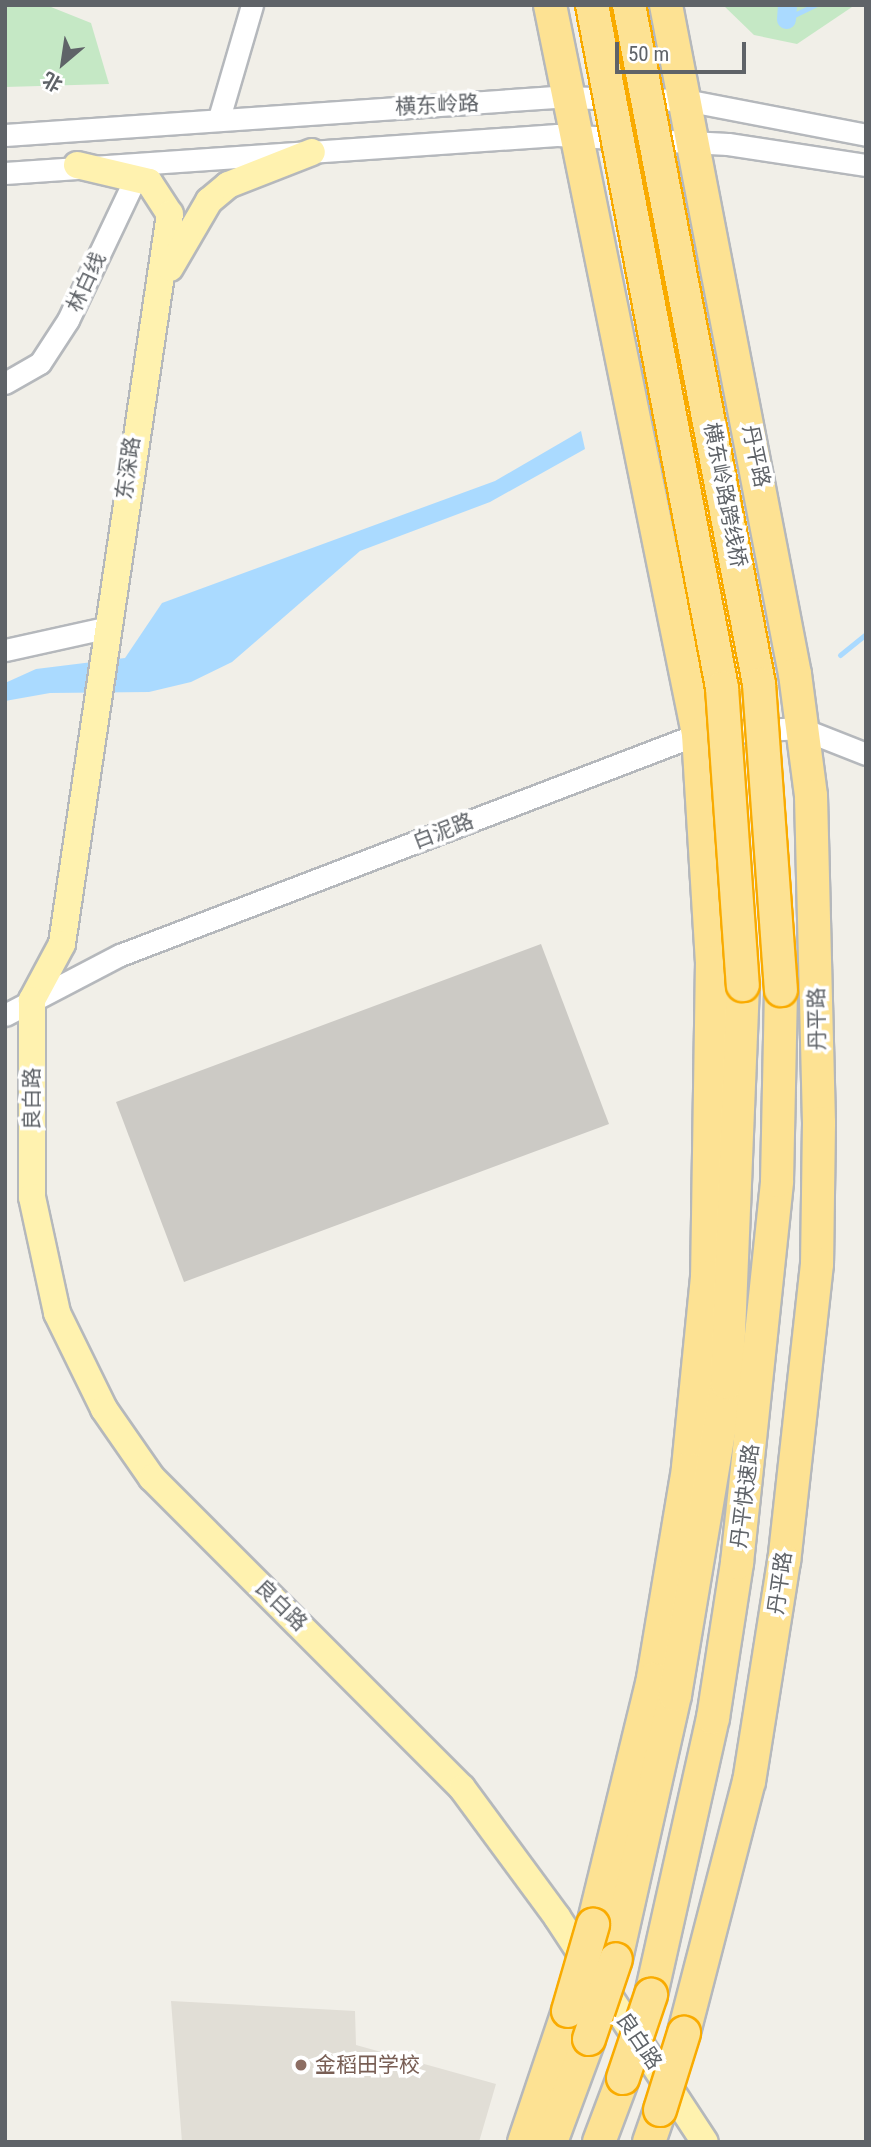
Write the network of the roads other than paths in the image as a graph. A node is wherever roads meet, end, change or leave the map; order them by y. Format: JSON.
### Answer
{"nodes":[{"id":1,"x":252,"y":5,"type":"edge"},
{"id":2,"x":550,"y":5,"type":"edge"},
{"id":3,"x":592,"y":5,"type":"edge"},
{"id":4,"x":629,"y":5,"type":"edge"},
{"id":5,"x":666,"y":5,"type":"edge"},
{"id":6,"x":572,"y":98,"type":"junction"},
{"id":7,"x":647,"y":99,"type":"junction"},
{"id":8,"x":685,"y":100,"type":"junction"},
{"id":9,"x":219,"y":118,"type":"junction"},
{"id":10,"x":5,"y":135,"type":"edge"},
{"id":11,"x":866,"y":135,"type":"edge"},
{"id":12,"x":581,"y":136,"type":"junction"},
{"id":13,"x":694,"y":142,"type":"junction"},
{"id":14,"x":312,"y":152,"type":"junction"},
{"id":15,"x":77,"y":165,"type":"joint"},
{"id":16,"x":866,"y":166,"type":"edge"},
{"id":17,"x":139,"y":169,"type":"junction"},
{"id":18,"x":5,"y":173,"type":"edge"},
{"id":19,"x":162,"y":281,"type":"junction"},
{"id":20,"x":5,"y":383,"type":"edge"},
{"id":21,"x":104,"y":628,"type":"junction"},
{"id":22,"x":5,"y":650,"type":"edge"},
{"id":23,"x":800,"y":728,"type":"junction"},
{"id":24,"x":698,"y":734,"type":"junction"},
{"id":25,"x":866,"y":754,"type":"edge"},
{"id":26,"x":743,"y":985,"type":"joint"},
{"id":27,"x":781,"y":990,"type":"joint"},
{"id":28,"x":32,"y":1000,"type":"junction"},
{"id":29,"x":5,"y":1015,"type":"edge"},
{"id":30,"x":784,"y":1562,"type":"junction"},
{"id":31,"x":672,"y":1563,"type":"junction"},
{"id":32,"x":676,"y":1695,"type":"junction"},
{"id":33,"x":713,"y":1718,"type":"junction"},
{"id":34,"x":524,"y":2142,"type":"edge"},
{"id":35,"x":551,"y":2142,"type":"edge"},
{"id":36,"x":598,"y":2142,"type":"edge"},
{"id":37,"x":649,"y":2142,"type":"edge"},
{"id":38,"x":705,"y":2142,"type":"edge"}],
"edges":[{"from":1,"to":9,"type":"street"},
{"from":2,"to":6,"type":"highway"},
{"from":3,"to":26,"type":"highway","name":"横东岭路跨线桥","bridge":true},
{"from":4,"to":7,"type":"highway","name":"横东岭路跨线桥","bridge":true},
{"from":5,"to":8,"type":"highway","name":"丹平路"},
{"from":6,"to":7,"type":"street","name":"横东岭路"},
{"from":6,"to":9,"type":"street","name":"横东岭路"},
{"from":6,"to":12,"type":"highway"},
{"from":7,"to":8,"type":"street","name":"横东岭路"},
{"from":7,"to":27,"type":"highway","name":"横东岭路跨线桥","bridge":true},
{"from":8,"to":11,"type":"street","name":"横东岭路"},
{"from":8,"to":13,"type":"highway","name":"丹平路"},
{"from":9,"to":10,"type":"street","name":"横东岭路"},
{"from":12,"to":13,"type":"street","name":"横东岭路"},
{"from":12,"to":14,"type":"street","name":"横东岭路"},
{"from":12,"to":24,"type":"highway"},
{"from":13,"to":16,"type":"street","name":"横东岭路"},
{"from":13,"to":23,"type":"highway","name":"丹平路"},
{"from":14,"to":17,"type":"street","name":"横东岭路"},
{"from":14,"to":19,"type":"main road","name":"东深路"},
{"from":15,"to":17,"type":"main road","name":"东深路"},
{"from":15,"to":18,"type":"street"},
{"from":17,"to":19,"type":"main road","name":"东深路"},
{"from":17,"to":20,"type":"street","name":"林白线"},
{"from":19,"to":21,"type":"main road","name":"东深路"},
{"from":21,"to":22,"type":"street"},
{"from":21,"to":28,"type":"main road","name":"东深路"},
{"from":23,"to":24,"type":"street","name":"白泥路"},
{"from":23,"to":25,"type":"street","name":"白泥路"},
{"from":23,"to":30,"type":"highway","name":"丹平路"},
{"from":24,"to":28,"type":"street","name":"白泥路"},
{"from":24,"to":31,"type":"highway"},
{"from":26,"to":32,"type":"highway","name":"丹平快速路"},
{"from":27,"to":33,"type":"highway","name":"丹平快速路"},
{"from":28,"to":29,"type":"street","name":"白泥路"},
{"from":28,"to":38,"type":"main road","name":"良白路"},
{"from":30,"to":33,"type":"highway"},
{"from":30,"to":37,"type":"highway","name":"丹平路","bridge":true},
{"from":31,"to":32,"type":"highway"},
{"from":31,"to":34,"type":"highway","bridge":true},
{"from":32,"to":35,"type":"highway","name":"丹平快速路","bridge":true},
{"from":33,"to":36,"type":"highway","name":"丹平快速路","bridge":true}]}
